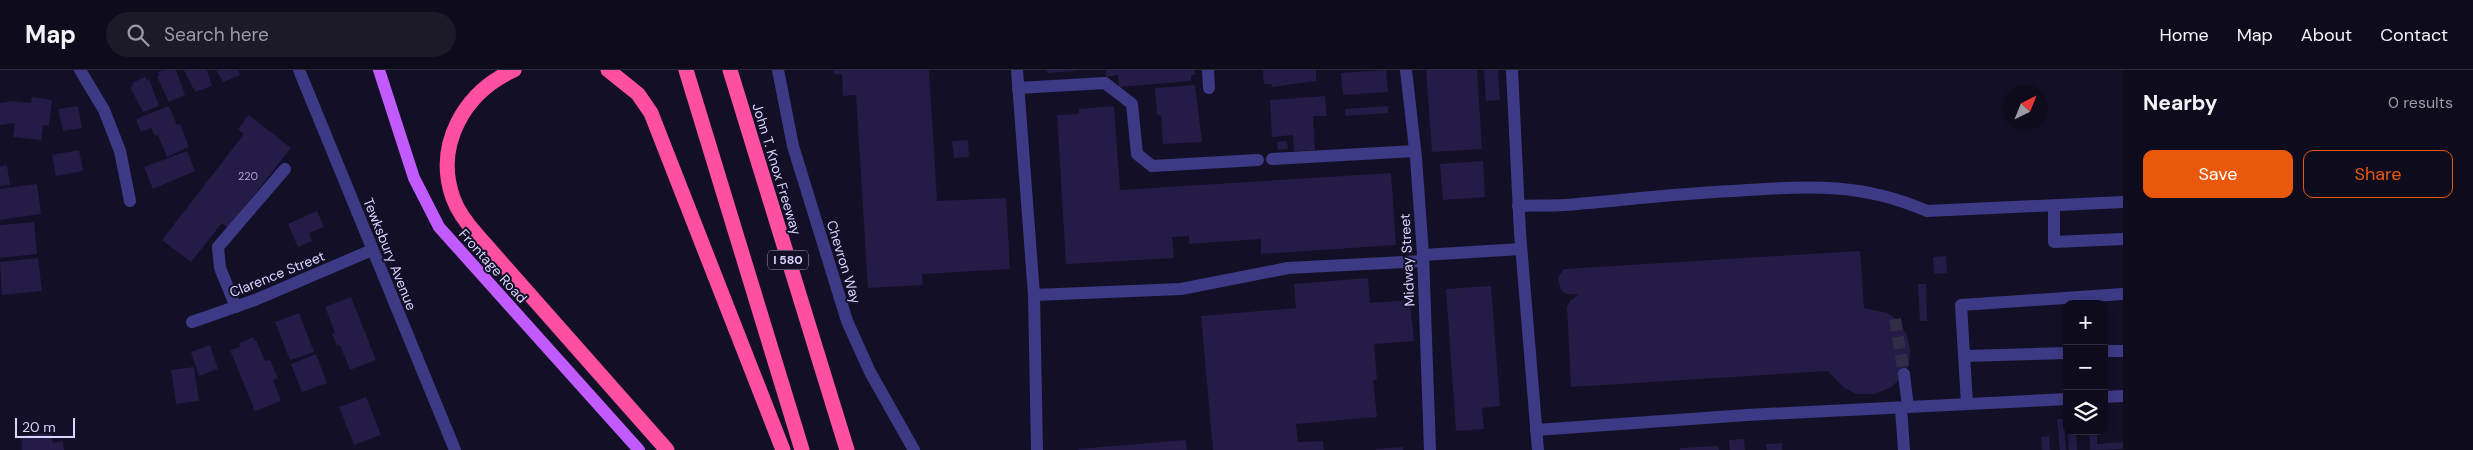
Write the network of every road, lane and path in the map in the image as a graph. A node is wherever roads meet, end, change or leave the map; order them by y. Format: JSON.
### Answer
{"nodes":[{"id":1,"x":80,"y":70,"type":"edge"},
{"id":2,"x":299,"y":70,"type":"edge"},
{"id":3,"x":379,"y":70,"type":"edge"},
{"id":4,"x":514,"y":70,"type":"edge"},
{"id":5,"x":608,"y":70,"type":"edge"},
{"id":6,"x":686,"y":70,"type":"edge"},
{"id":7,"x":730,"y":70,"type":"edge"},
{"id":8,"x":778,"y":70,"type":"edge"},
{"id":9,"x":1017,"y":70,"type":"edge"},
{"id":10,"x":1208,"y":70,"type":"edge"},
{"id":11,"x":1406,"y":70,"type":"edge"},
{"id":12,"x":1512,"y":70,"type":"edge"},
{"id":13,"x":1018,"y":88,"type":"junction"},
{"id":14,"x":1209,"y":88,"type":"dead end"},
{"id":15,"x":1415,"y":151,"type":"junction"},
{"id":16,"x":1272,"y":159,"type":"dead end"},
{"id":17,"x":1258,"y":160,"type":"dead end"},
{"id":18,"x":285,"y":169,"type":"dead end"},
{"id":19,"x":130,"y":201,"type":"dead end"},
{"id":20,"x":2123,"y":202,"type":"edge"},
{"id":21,"x":1518,"y":206,"type":"junction"},
{"id":22,"x":2054,"y":206,"type":"junction"},
{"id":23,"x":2123,"y":239,"type":"edge"},
{"id":24,"x":1521,"y":249,"type":"junction"},
{"id":25,"x":372,"y":250,"type":"junction"},
{"id":26,"x":1423,"y":258,"type":"junction"},
{"id":27,"x":2123,"y":294,"type":"edge"},
{"id":28,"x":1034,"y":295,"type":"junction"},
{"id":29,"x":236,"y":307,"type":"junction"},
{"id":30,"x":192,"y":322,"type":"dead end"},
{"id":31,"x":2108,"y":351,"type":"edge"},
{"id":32,"x":2123,"y":351,"type":"edge"},
{"id":33,"x":2063,"y":352,"type":"edge"},
{"id":34,"x":1964,"y":356,"type":"junction"},
{"id":35,"x":1904,"y":374,"type":"tunnel mouth"},
{"id":36,"x":2123,"y":396,"type":"edge"},
{"id":37,"x":2108,"y":397,"type":"edge"},
{"id":38,"x":2063,"y":399,"type":"edge"},
{"id":39,"x":1968,"y":404,"type":"junction"},
{"id":40,"x":1905,"y":407,"type":"junction"},
{"id":41,"x":1536,"y":430,"type":"junction"},
{"id":42,"x":455,"y":450,"type":"edge"},
{"id":43,"x":639,"y":450,"type":"edge"},
{"id":44,"x":667,"y":450,"type":"edge"},
{"id":45,"x":783,"y":450,"type":"edge"},
{"id":46,"x":802,"y":450,"type":"edge"},
{"id":47,"x":847,"y":450,"type":"edge"},
{"id":48,"x":914,"y":450,"type":"edge"},
{"id":49,"x":1037,"y":450,"type":"edge"},
{"id":50,"x":1430,"y":450,"type":"edge"},
{"id":51,"x":1538,"y":450,"type":"edge"},
{"id":52,"x":1904,"y":450,"type":"edge"}],
"edges":[{"from":1,"to":19,"type":"street"},
{"from":2,"to":25,"type":"street","name":"Tewksbury Avenue"},
{"from":3,"to":43,"type":"main road","name":"Frontage Road"},
{"from":4,"to":44,"type":"highway"},
{"from":5,"to":45,"type":"highway"},
{"from":6,"to":46,"type":"highway","number":"I 580"},
{"from":7,"to":47,"type":"highway","name":"John T. Knox Freeway","number":"I 580"},
{"from":8,"to":48,"type":"street","name":"Chevron Way"},
{"from":9,"to":13,"type":"street"},
{"from":10,"to":14,"type":"street"},
{"from":11,"to":15,"type":"street","name":"Midway Street"},
{"from":12,"to":21,"type":"street"},
{"from":13,"to":17,"type":"street"},
{"from":13,"to":28,"type":"street"},
{"from":15,"to":16,"type":"street"},
{"from":15,"to":26,"type":"street","name":"Midway Street"},
{"from":18,"to":29,"type":"street"},
{"from":20,"to":22,"type":"street"},
{"from":21,"to":22,"type":"street"},
{"from":21,"to":24,"type":"street"},
{"from":22,"to":23,"type":"street"},
{"from":24,"to":26,"type":"street"},
{"from":24,"to":41,"type":"street"},
{"from":25,"to":29,"type":"street","name":"Clarence Street"},
{"from":25,"to":42,"type":"street","name":"Tewksbury Avenue"},
{"from":26,"to":28,"type":"street"},
{"from":26,"to":50,"type":"street","name":"Midway Street"},
{"from":27,"to":34,"type":"street"},
{"from":28,"to":49,"type":"street"},
{"from":29,"to":30,"type":"street","name":"Clarence Street"},
{"from":31,"to":32,"type":"street"},
{"from":33,"to":34,"type":"street"},
{"from":34,"to":39,"type":"street"},
{"from":35,"to":40,"type":"street"},
{"from":36,"to":37,"type":"street"},
{"from":38,"to":39,"type":"street"},
{"from":39,"to":40,"type":"street"},
{"from":40,"to":41,"type":"street"},
{"from":40,"to":52,"type":"street"},
{"from":41,"to":51,"type":"street"}]}
